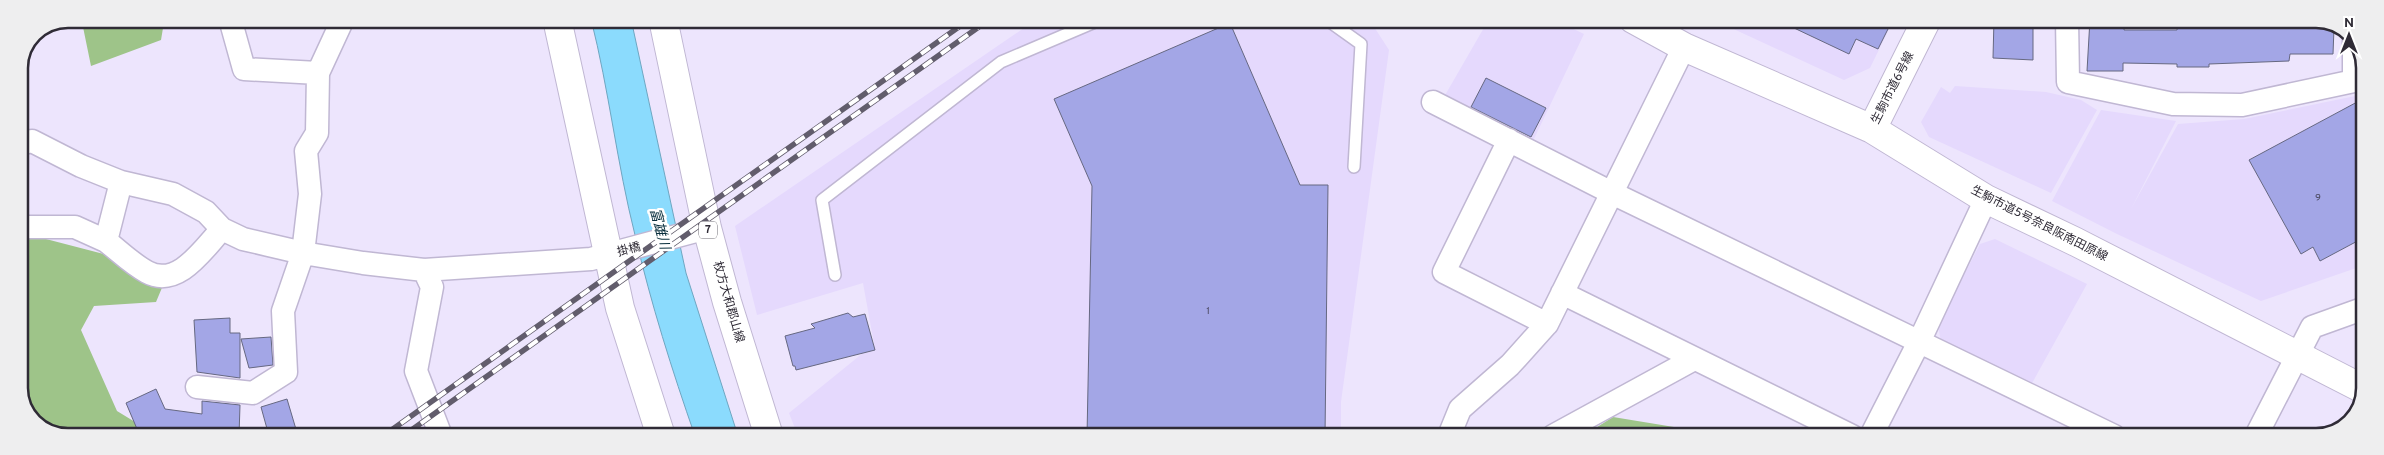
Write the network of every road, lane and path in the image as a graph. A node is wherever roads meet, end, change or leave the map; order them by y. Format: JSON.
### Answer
{"nodes":[{"id":1,"x":233,"y":28,"type":"edge"},
{"id":2,"x":339,"y":28,"type":"edge"},
{"id":3,"x":559,"y":28,"type":"edge"},
{"id":4,"x":665,"y":28,"type":"edge"},
{"id":5,"x":1081,"y":28,"type":"edge"},
{"id":6,"x":1339,"y":28,"type":"edge"},
{"id":7,"x":1649,"y":28,"type":"edge"},
{"id":8,"x":1922,"y":28,"type":"edge"},
{"id":9,"x":2067,"y":28,"type":"edge"},
{"id":10,"x":1684,"y":47,"type":"junction"},
{"id":11,"x":2354,"y":55,"type":"edge"},
{"id":12,"x":318,"y":74,"type":"junction"},
{"id":13,"x":1433,"y":102,"type":"dead end"},
{"id":14,"x":1872,"y":129,"type":"junction"},
{"id":15,"x":1509,"y":140,"type":"junction"},
{"id":16,"x":28,"y":142,"type":"edge"},
{"id":17,"x":1354,"y":167,"type":"dead end"},
{"id":18,"x":122,"y":182,"type":"junction"},
{"id":19,"x":1612,"y":193,"type":"junction"},
{"id":20,"x":1986,"y":199,"type":"junction"},
{"id":21,"x":28,"y":227,"type":"edge"},
{"id":22,"x":707,"y":228,"type":"junction"},
{"id":23,"x":222,"y":229,"type":"junction"},
{"id":24,"x":106,"y":241,"type":"junction"},
{"id":25,"x":303,"y":253,"type":"junction"},
{"id":26,"x":608,"y":255,"type":"junction"},
{"id":27,"x":424,"y":270,"type":"junction"},
{"id":28,"x":835,"y":275,"type":"dead end"},
{"id":29,"x":1562,"y":293,"type":"junction"},
{"id":30,"x":2356,"y":311,"type":"edge"},
{"id":31,"x":1547,"y":324,"type":"junction"},
{"id":32,"x":1919,"y":342,"type":"junction"},
{"id":33,"x":2297,"y":356,"type":"junction"},
{"id":34,"x":1694,"y":359,"type":"junction"},
{"id":35,"x":2356,"y":386,"type":"edge"},
{"id":36,"x":197,"y":387,"type":"dead end"},
{"id":37,"x":438,"y":427,"type":"edge"},
{"id":38,"x":658,"y":427,"type":"edge"},
{"id":39,"x":766,"y":427,"type":"edge"},
{"id":40,"x":1452,"y":428,"type":"edge"},
{"id":41,"x":1568,"y":428,"type":"edge"},
{"id":42,"x":1835,"y":428,"type":"edge"},
{"id":43,"x":1875,"y":428,"type":"edge"},
{"id":44,"x":2097,"y":428,"type":"edge"},
{"id":45,"x":2260,"y":428,"type":"edge"}],
"edges":[{"from":1,"to":12,"type":"street"},
{"from":2,"to":12,"type":"street"},
{"from":3,"to":26,"type":"street"},
{"from":4,"to":22,"type":"street","name":"枚方大和郡山線","number":"7"},
{"from":5,"to":28,"type":"lane"},
{"from":6,"to":17,"type":"lane"},
{"from":7,"to":10,"type":"street","name":"生駒市道5号奈良阪南田原線"},
{"from":8,"to":14,"type":"street","name":"生駒市道6号線"},
{"from":9,"to":11,"type":"street"},
{"from":10,"to":14,"type":"street","name":"生駒市道5号奈良阪南田原線"},
{"from":10,"to":19,"type":"street"},
{"from":12,"to":25,"type":"street"},
{"from":13,"to":15,"type":"street"},
{"from":14,"to":20,"type":"street","name":"生駒市道5号奈良阪南田原線"},
{"from":15,"to":19,"type":"street"},
{"from":15,"to":31,"type":"street"},
{"from":16,"to":18,"type":"street"},
{"from":18,"to":23,"type":"street"},
{"from":18,"to":24,"type":"street"},
{"from":19,"to":29,"type":"street"},
{"from":19,"to":32,"type":"street"},
{"from":20,"to":32,"type":"street"},
{"from":20,"to":33,"type":"street","name":"生駒市道5号奈良阪南田原線"},
{"from":21,"to":24,"type":"street"},
{"from":22,"to":26,"type":"street","name":"掛橋"},
{"from":22,"to":39,"type":"street","name":"枚方大和郡山線","number":"7"},
{"from":23,"to":24,"type":"street"},
{"from":23,"to":25,"type":"street","name":"掛橋"},
{"from":25,"to":27,"type":"street","name":"掛橋"},
{"from":25,"to":36,"type":"street"},
{"from":26,"to":27,"type":"street","name":"掛橋"},
{"from":26,"to":38,"type":"street"},
{"from":27,"to":37,"type":"street"},
{"from":29,"to":31,"type":"street"},
{"from":29,"to":34,"type":"street"},
{"from":30,"to":33,"type":"street"},
{"from":31,"to":40,"type":"street"},
{"from":32,"to":43,"type":"street"},
{"from":32,"to":44,"type":"street"},
{"from":33,"to":35,"type":"street","name":"生駒市道5号奈良阪南田原線"},
{"from":33,"to":45,"type":"street"},
{"from":34,"to":41,"type":"street"},
{"from":34,"to":42,"type":"street"}]}
